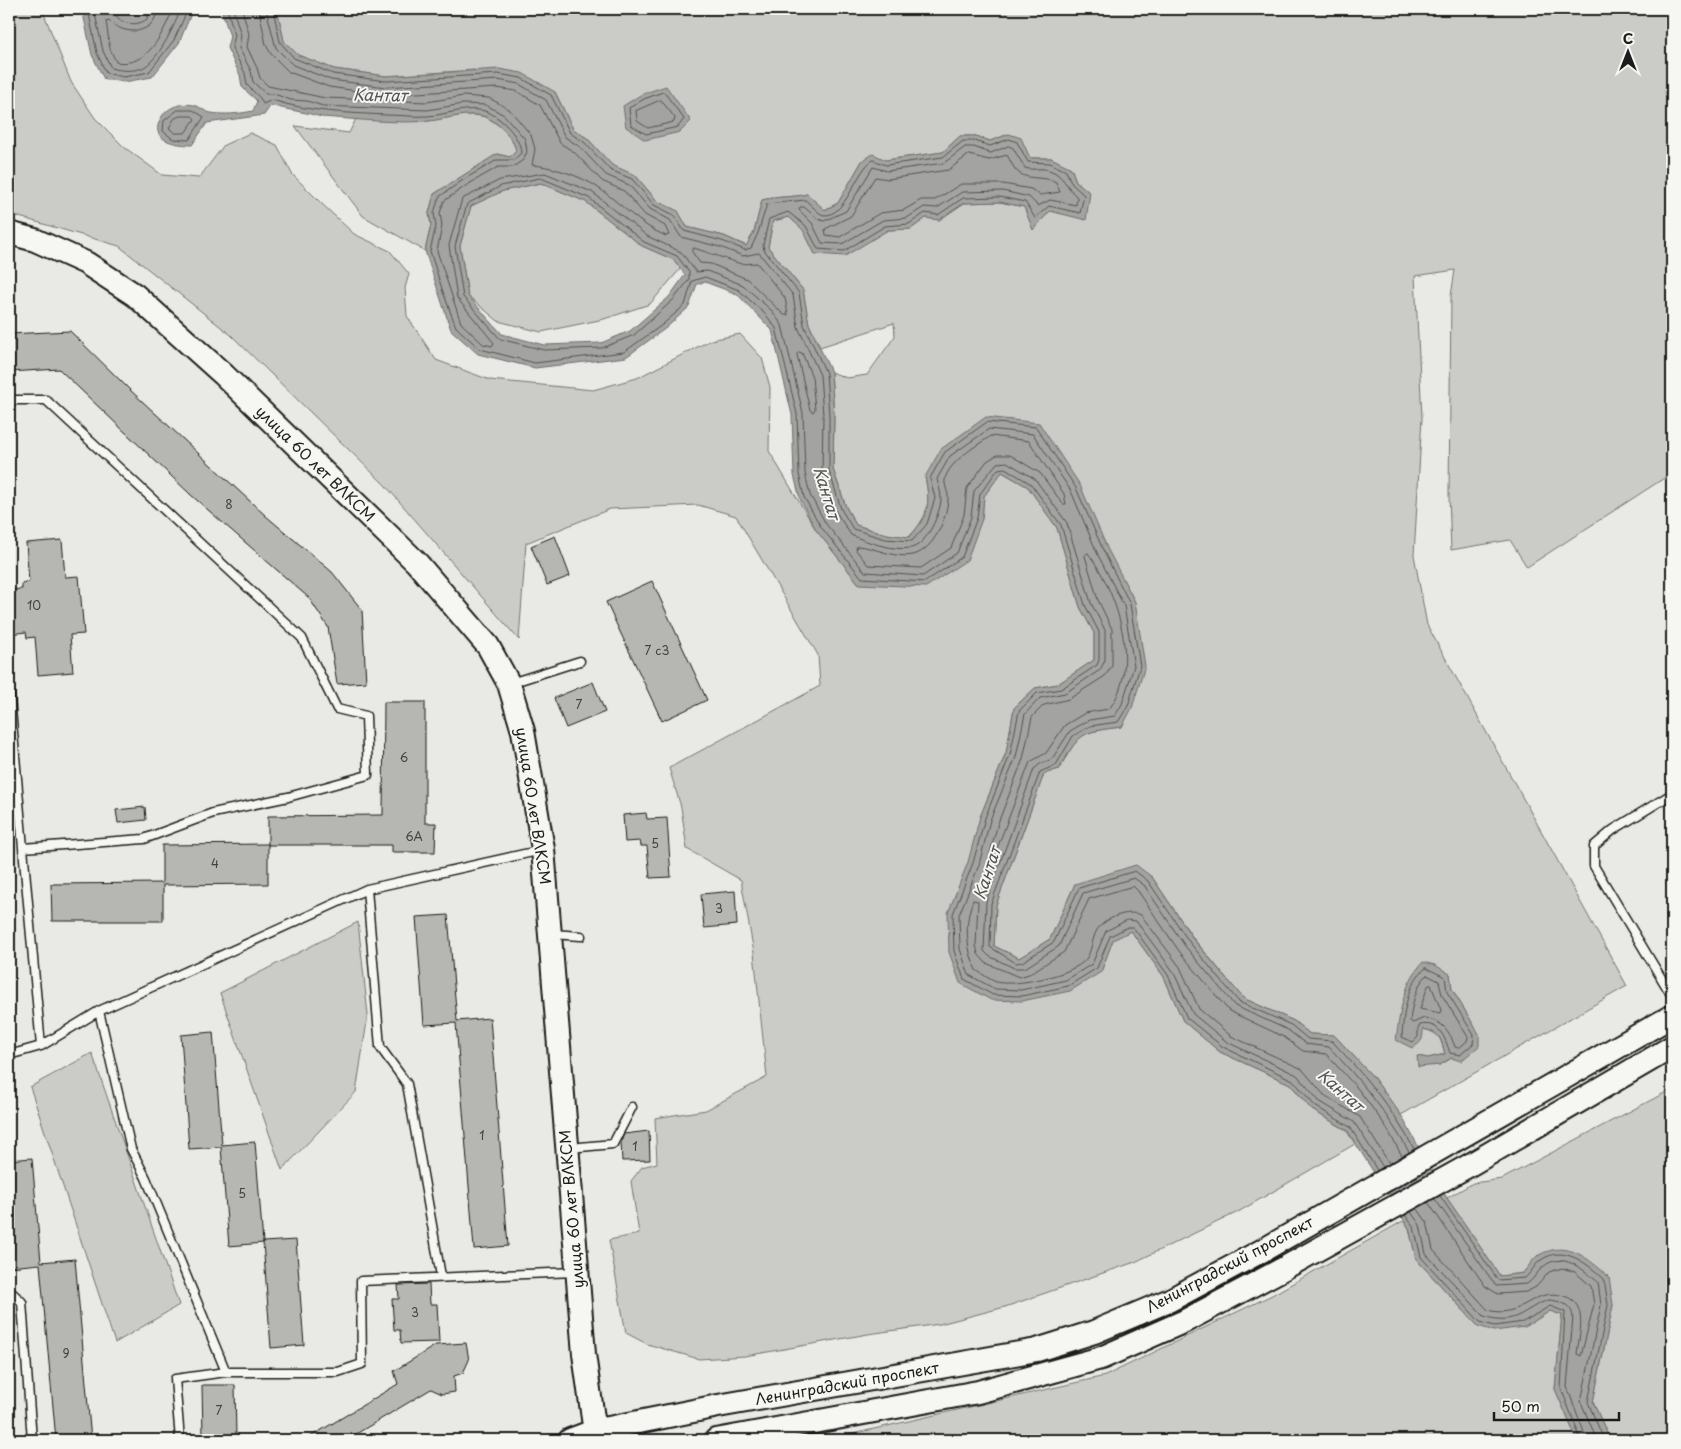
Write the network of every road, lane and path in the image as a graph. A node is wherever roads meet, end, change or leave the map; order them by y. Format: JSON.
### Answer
{"nodes":[{"id":1,"x":9,"y":233,"type":"edge"},
{"id":2,"x":9,"y":400,"type":"edge"},
{"id":3,"x":580,"y":661,"type":"dead end"},
{"id":4,"x":509,"y":684,"type":"junction"},
{"id":5,"x":9,"y":686,"type":"edge"},
{"id":6,"x":1672,"y":794,"type":"edge"},
{"id":7,"x":23,"y":848,"type":"junction"},
{"id":8,"x":543,"y":850,"type":"junction"},
{"id":9,"x":367,"y":889,"type":"junction"},
{"id":10,"x":550,"y":934,"type":"junction"},
{"id":11,"x":581,"y":936,"type":"dead end"},
{"id":12,"x":1672,"y":996,"type":"edge"},
{"id":13,"x":99,"y":1011,"type":"junction"},
{"id":14,"x":1672,"y":1016,"type":"edge"},
{"id":15,"x":41,"y":1046,"type":"junction"},
{"id":16,"x":1672,"y":1047,"type":"edge"},
{"id":17,"x":9,"y":1055,"type":"edge"},
{"id":18,"x":632,"y":1107,"type":"dead end"},
{"id":19,"x":567,"y":1149,"type":"junction"},
{"id":20,"x":577,"y":1272,"type":"junction"},
{"id":21,"x":441,"y":1276,"type":"junction"},
{"id":22,"x":9,"y":1290,"type":"edge"},
{"id":23,"x":226,"y":1372,"type":"junction"},
{"id":24,"x":595,"y":1436,"type":"edge"},
{"id":25,"x":32,"y":1440,"type":"edge"},
{"id":26,"x":180,"y":1440,"type":"edge"},
{"id":27,"x":570,"y":1440,"type":"edge"},
{"id":28,"x":716,"y":1440,"type":"edge"}],
"edges":[{"from":1,"to":4,"type":"main road","name":"улица 60 лет ВЛКСМ"},
{"from":2,"to":7,"type":"lane"},
{"from":3,"to":4,"type":"lane"},
{"from":4,"to":8,"type":"main road","name":"улица 60 лет ВЛКСМ"},
{"from":5,"to":7,"type":"lane"},
{"from":6,"to":12,"type":"lane"},
{"from":7,"to":15,"type":"lane"},
{"from":8,"to":9,"type":"lane"},
{"from":8,"to":10,"type":"main road","name":"улица 60 лет ВЛКСМ"},
{"from":9,"to":13,"type":"lane"},
{"from":9,"to":21,"type":"lane"},
{"from":10,"to":11,"type":"lane"},
{"from":10,"to":19,"type":"main road","name":"улица 60 лет ВЛКСМ"},
{"from":13,"to":15,"type":"lane"},
{"from":13,"to":23,"type":"lane"},
{"from":14,"to":24,"type":"main road","name":"Ленинградский проспект"},
{"from":15,"to":17,"type":"lane"},
{"from":16,"to":28,"type":"main road","name":"Ленинградский проспект"},
{"from":18,"to":19,"type":"lane"},
{"from":19,"to":20,"type":"main road","name":"улица 60 лет ВЛКСМ"},
{"from":20,"to":21,"type":"lane"},
{"from":20,"to":24,"type":"main road","name":"улица 60 лет ВЛКСМ"},
{"from":21,"to":23,"type":"lane"},
{"from":22,"to":25,"type":"lane"},
{"from":23,"to":26,"type":"lane"},
{"from":24,"to":27,"type":"main road","name":"Ленинградский проспект"}]}
